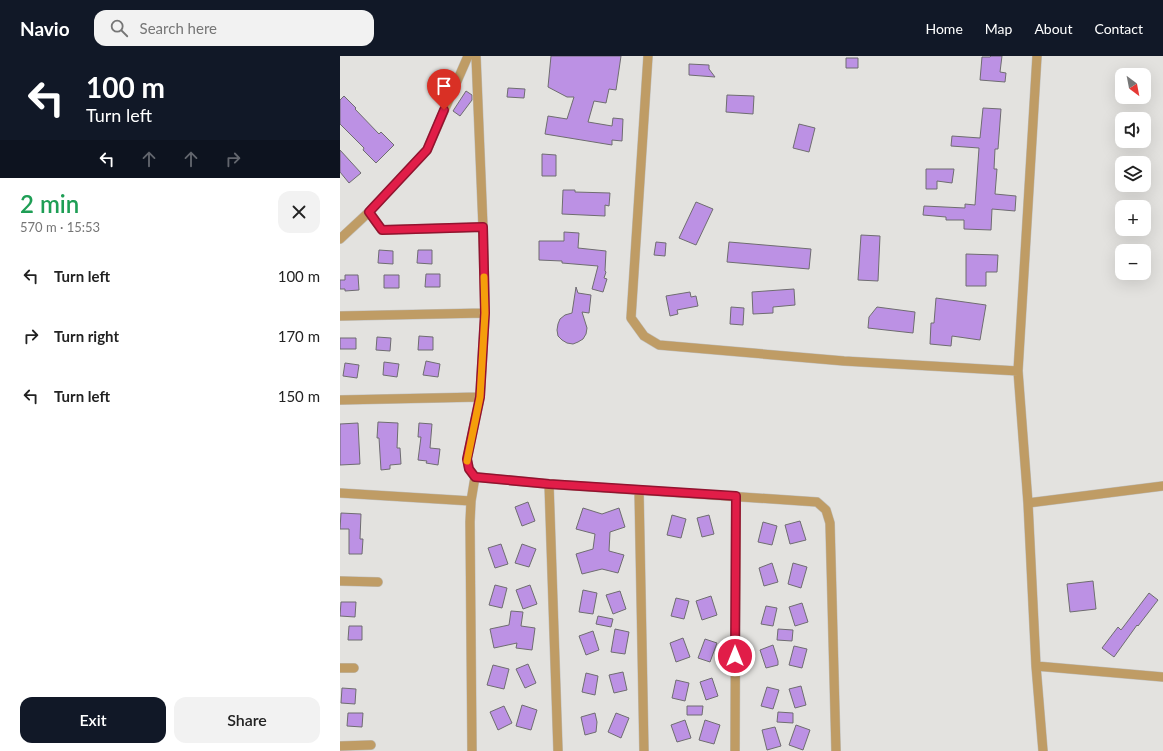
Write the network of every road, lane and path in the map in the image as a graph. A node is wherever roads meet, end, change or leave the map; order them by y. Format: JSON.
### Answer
{"nodes":[{"id":1,"x":468,"y":56,"type":"edge"},
{"id":2,"x":476,"y":56,"type":"edge"},
{"id":3,"x":648,"y":56,"type":"edge"},
{"id":4,"x":1037,"y":56,"type":"edge"},
{"id":5,"x":369,"y":212,"type":"junction"},
{"id":6,"x":483,"y":227,"type":"junction"},
{"id":7,"x":340,"y":239,"type":"edge"},
{"id":8,"x":485,"y":313,"type":"junction"},
{"id":9,"x":340,"y":316,"type":"edge"},
{"id":10,"x":1018,"y":371,"type":"junction"},
{"id":11,"x":480,"y":397,"type":"junction"},
{"id":12,"x":340,"y":400,"type":"edge"},
{"id":13,"x":475,"y":477,"type":"junction"},
{"id":14,"x":549,"y":484,"type":"junction"},
{"id":15,"x":1163,"y":486,"type":"edge"},
{"id":16,"x":638,"y":490,"type":"junction"},
{"id":17,"x":340,"y":494,"type":"edge"},
{"id":18,"x":736,"y":496,"type":"junction"},
{"id":19,"x":471,"y":501,"type":"junction"},
{"id":20,"x":1028,"y":503,"type":"junction"},
{"id":21,"x":340,"y":581,"type":"edge"},
{"id":22,"x":378,"y":582,"type":"dead end"},
{"id":23,"x":1036,"y":666,"type":"junction"},
{"id":24,"x":340,"y":668,"type":"edge"},
{"id":25,"x":354,"y":668,"type":"dead end"},
{"id":26,"x":1163,"y":677,"type":"edge"},
{"id":27,"x":370,"y":745,"type":"dead end"},
{"id":28,"x":340,"y":746,"type":"edge"},
{"id":29,"x":472,"y":751,"type":"edge"},
{"id":30,"x":558,"y":751,"type":"edge"},
{"id":31,"x":644,"y":751,"type":"edge"},
{"id":32,"x":735,"y":751,"type":"edge"},
{"id":33,"x":836,"y":751,"type":"edge"},
{"id":34,"x":1043,"y":751,"type":"edge"}],
"edges":[{"from":1,"to":5,"type":"street"},
{"from":2,"to":6,"type":"street"},
{"from":3,"to":10,"type":"street"},
{"from":4,"to":10,"type":"street"},
{"from":5,"to":6,"type":"street"},
{"from":5,"to":7,"type":"street"},
{"from":6,"to":8,"type":"street"},
{"from":8,"to":9,"type":"street"},
{"from":8,"to":11,"type":"street"},
{"from":10,"to":20,"type":"street"},
{"from":11,"to":12,"type":"street"},
{"from":11,"to":13,"type":"street"},
{"from":13,"to":14,"type":"street"},
{"from":13,"to":19,"type":"street"},
{"from":14,"to":16,"type":"street"},
{"from":14,"to":30,"type":"street"},
{"from":15,"to":20,"type":"street"},
{"from":16,"to":18,"type":"street"},
{"from":16,"to":31,"type":"street"},
{"from":17,"to":19,"type":"street"},
{"from":18,"to":32,"type":"street"},
{"from":18,"to":33,"type":"street"},
{"from":19,"to":29,"type":"street"},
{"from":20,"to":23,"type":"street"},
{"from":21,"to":22,"type":"street"},
{"from":23,"to":26,"type":"street"},
{"from":23,"to":34,"type":"street"},
{"from":24,"to":25,"type":"street"},
{"from":27,"to":28,"type":"street"}]}
